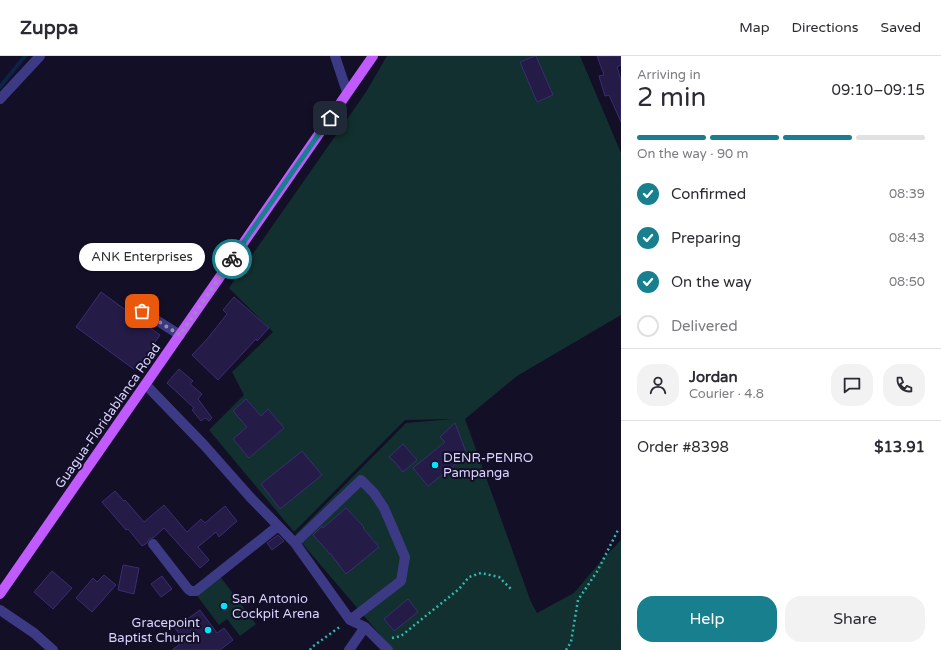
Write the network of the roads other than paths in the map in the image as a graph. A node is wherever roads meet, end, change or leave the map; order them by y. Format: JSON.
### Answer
{"nodes":[{"id":1,"x":40,"y":56,"type":"edge"},
{"id":2,"x":335,"y":56,"type":"edge"},
{"id":3,"x":373,"y":56,"type":"edge"},
{"id":4,"x":347,"y":92,"type":"junction"},
{"id":5,"x":0,"y":99,"type":"edge"},
{"id":6,"x":142,"y":311,"type":"dead end"},
{"id":7,"x":180,"y":335,"type":"junction"},
{"id":8,"x":146,"y":385,"type":"junction"},
{"id":9,"x":278,"y":526,"type":"junction"},
{"id":10,"x":294,"y":543,"type":"junction"},
{"id":11,"x":152,"y":544,"type":"dead end"},
{"id":12,"x":0,"y":594,"type":"edge"},
{"id":13,"x":0,"y":610,"type":"edge"},
{"id":14,"x":350,"y":620,"type":"junction"},
{"id":15,"x":365,"y":627,"type":"junction"},
{"id":16,"x":53,"y":650,"type":"edge"},
{"id":17,"x":350,"y":650,"type":"edge"},
{"id":18,"x":388,"y":650,"type":"edge"}],
"edges":[{"from":1,"to":5,"type":"street"},
{"from":2,"to":4,"type":"street"},
{"from":3,"to":4,"type":"main road","name":"Guagua-Floridablanca Road"},
{"from":4,"to":7,"type":"main road","name":"Guagua-Floridablanca Road"},
{"from":6,"to":7,"type":"street"},
{"from":7,"to":8,"type":"main road","name":"Guagua-Floridablanca Road"},
{"from":8,"to":9,"type":"street"},
{"from":8,"to":12,"type":"main road","name":"Guagua-Floridablanca Road"},
{"from":9,"to":10,"type":"street"},
{"from":9,"to":11,"type":"street"},
{"from":10,"to":14,"type":"street"},
{"from":10,"to":14,"type":"street"},
{"from":13,"to":16,"type":"street"},
{"from":14,"to":15,"type":"street"},
{"from":15,"to":17,"type":"street"},
{"from":15,"to":18,"type":"street"}]}
